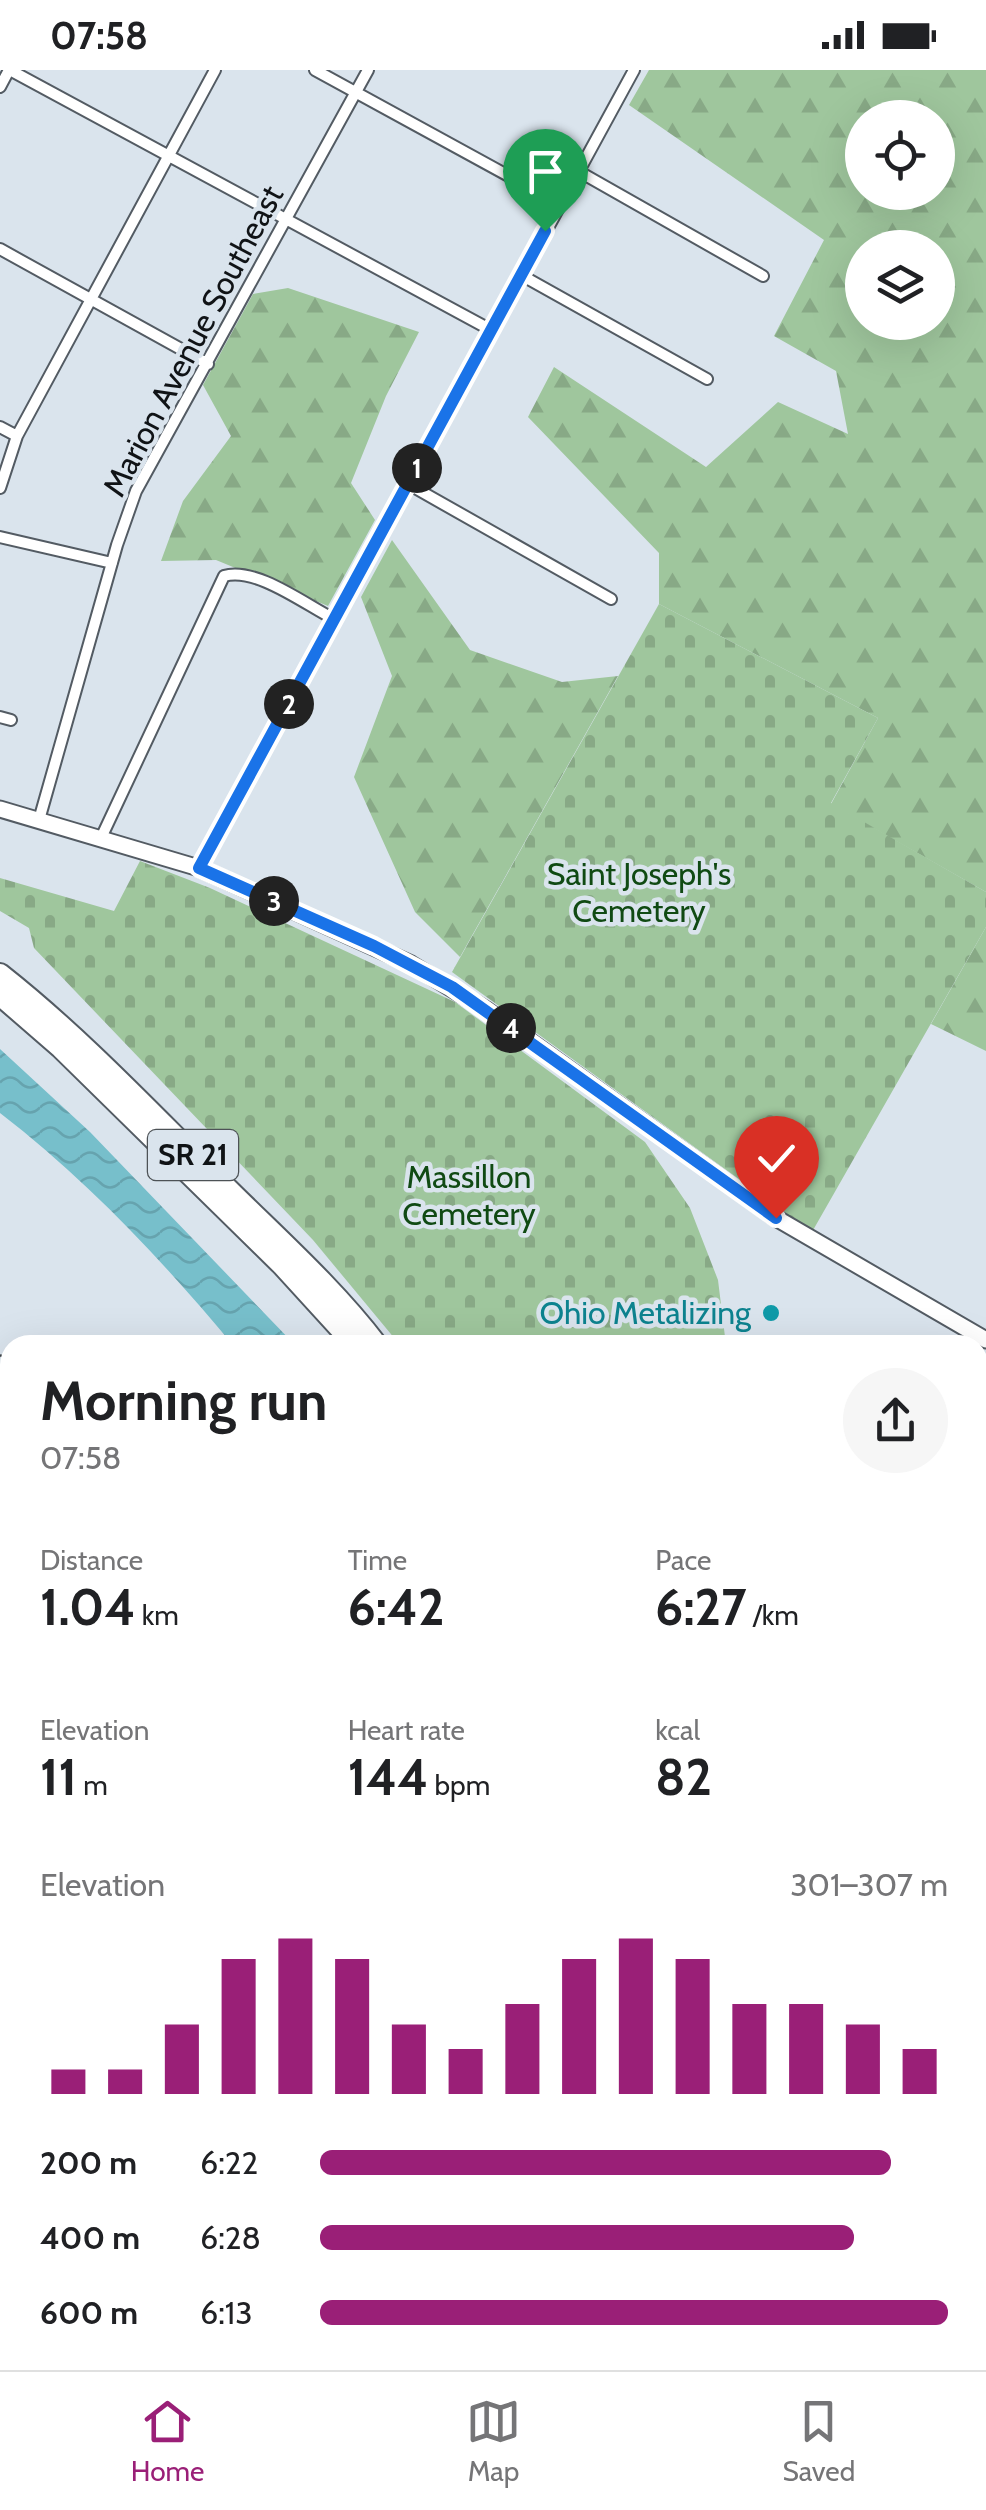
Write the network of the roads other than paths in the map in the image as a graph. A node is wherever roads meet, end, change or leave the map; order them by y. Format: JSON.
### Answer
{"nodes":[{"id":1,"x":9,"y":70,"type":"edge"},
{"id":2,"x":215,"y":70,"type":"edge"},
{"id":3,"x":315,"y":70,"type":"edge"},
{"id":4,"x":368,"y":70,"type":"edge"},
{"id":5,"x":634,"y":70,"type":"edge"},
{"id":6,"x":0,"y":86,"type":"edge"},
{"id":7,"x":356,"y":92,"type":"junction"},
{"id":8,"x":169,"y":155,"type":"junction"},
{"id":9,"x":578,"y":171,"type":"junction"},
{"id":10,"x":560,"y":204,"type":"junction"},
{"id":11,"x":288,"y":218,"type":"junction"},
{"id":12,"x":0,"y":249,"type":"edge"},
{"id":13,"x":521,"y":275,"type":"junction"},
{"id":14,"x":763,"y":276,"type":"dead end"},
{"id":15,"x":91,"y":300,"type":"junction"},
{"id":16,"x":491,"y":330,"type":"junction"},
{"id":17,"x":208,"y":364,"type":"junction"},
{"id":18,"x":707,"y":380,"type":"dead end"},
{"id":19,"x":0,"y":426,"type":"edge"},
{"id":20,"x":16,"y":436,"type":"junction"},
{"id":21,"x":408,"y":484,"type":"junction"},
{"id":22,"x":0,"y":488,"type":"edge"},
{"id":23,"x":0,"y":537,"type":"edge"},
{"id":24,"x":112,"y":563,"type":"junction"},
{"id":25,"x":611,"y":598,"type":"dead end"},
{"id":26,"x":334,"y":619,"type":"junction"},
{"id":27,"x":0,"y":809,"type":"edge"},
{"id":28,"x":39,"y":820,"type":"junction"},
{"id":29,"x":101,"y":838,"type":"junction"},
{"id":30,"x":199,"y":868,"type":"junction"},
{"id":31,"x":0,"y":974,"type":"edge"},
{"id":32,"x":0,"y":994,"type":"edge"},
{"id":33,"x":0,"y":1004,"type":"edge"},
{"id":34,"x":32,"y":1021,"type":"junction"},
{"id":35,"x":346,"y":1335,"type":"edge"},
{"id":36,"x":368,"y":1335,"type":"edge"},
{"id":37,"x":977,"y":1335,"type":"edge"}],
"edges":[{"from":1,"to":6,"type":"street"},
{"from":1,"to":8,"type":"street"},
{"from":2,"to":8,"type":"street"},
{"from":3,"to":7,"type":"street"},
{"from":4,"to":7,"type":"street","name":"Marion Avenue Southeast"},
{"from":5,"to":9,"type":"street"},
{"from":7,"to":10,"type":"street"},
{"from":7,"to":11,"type":"street","name":"Marion Avenue Southeast"},
{"from":8,"to":11,"type":"street"},
{"from":8,"to":15,"type":"street"},
{"from":9,"to":10,"type":"street"},
{"from":9,"to":14,"type":"street"},
{"from":10,"to":13,"type":"street"},
{"from":11,"to":16,"type":"street"},
{"from":11,"to":17,"type":"street","name":"Marion Avenue Southeast"},
{"from":12,"to":15,"type":"street"},
{"from":13,"to":16,"type":"street"},
{"from":13,"to":18,"type":"street"},
{"from":15,"to":17,"type":"street"},
{"from":15,"to":20,"type":"street"},
{"from":16,"to":21,"type":"street"},
{"from":17,"to":24,"type":"street","name":"Marion Avenue Southeast"},
{"from":19,"to":20,"type":"street"},
{"from":20,"to":22,"type":"street"},
{"from":21,"to":25,"type":"street"},
{"from":21,"to":26,"type":"street"},
{"from":23,"to":24,"type":"street"},
{"from":24,"to":28,"type":"street","name":"Marion Avenue Southeast"},
{"from":26,"to":29,"type":"street"},
{"from":26,"to":30,"type":"street"},
{"from":27,"to":28,"type":"main road"},
{"from":28,"to":29,"type":"main road"},
{"from":29,"to":30,"type":"main road"},
{"from":30,"to":37,"type":"main road"},
{"from":31,"to":36,"type":"highway","number":"SR 21"},
{"from":32,"to":34,"type":"highway","number":"SR 21"},
{"from":33,"to":34,"type":"highway"},
{"from":34,"to":35,"type":"highway","number":"SR 21"}]}
